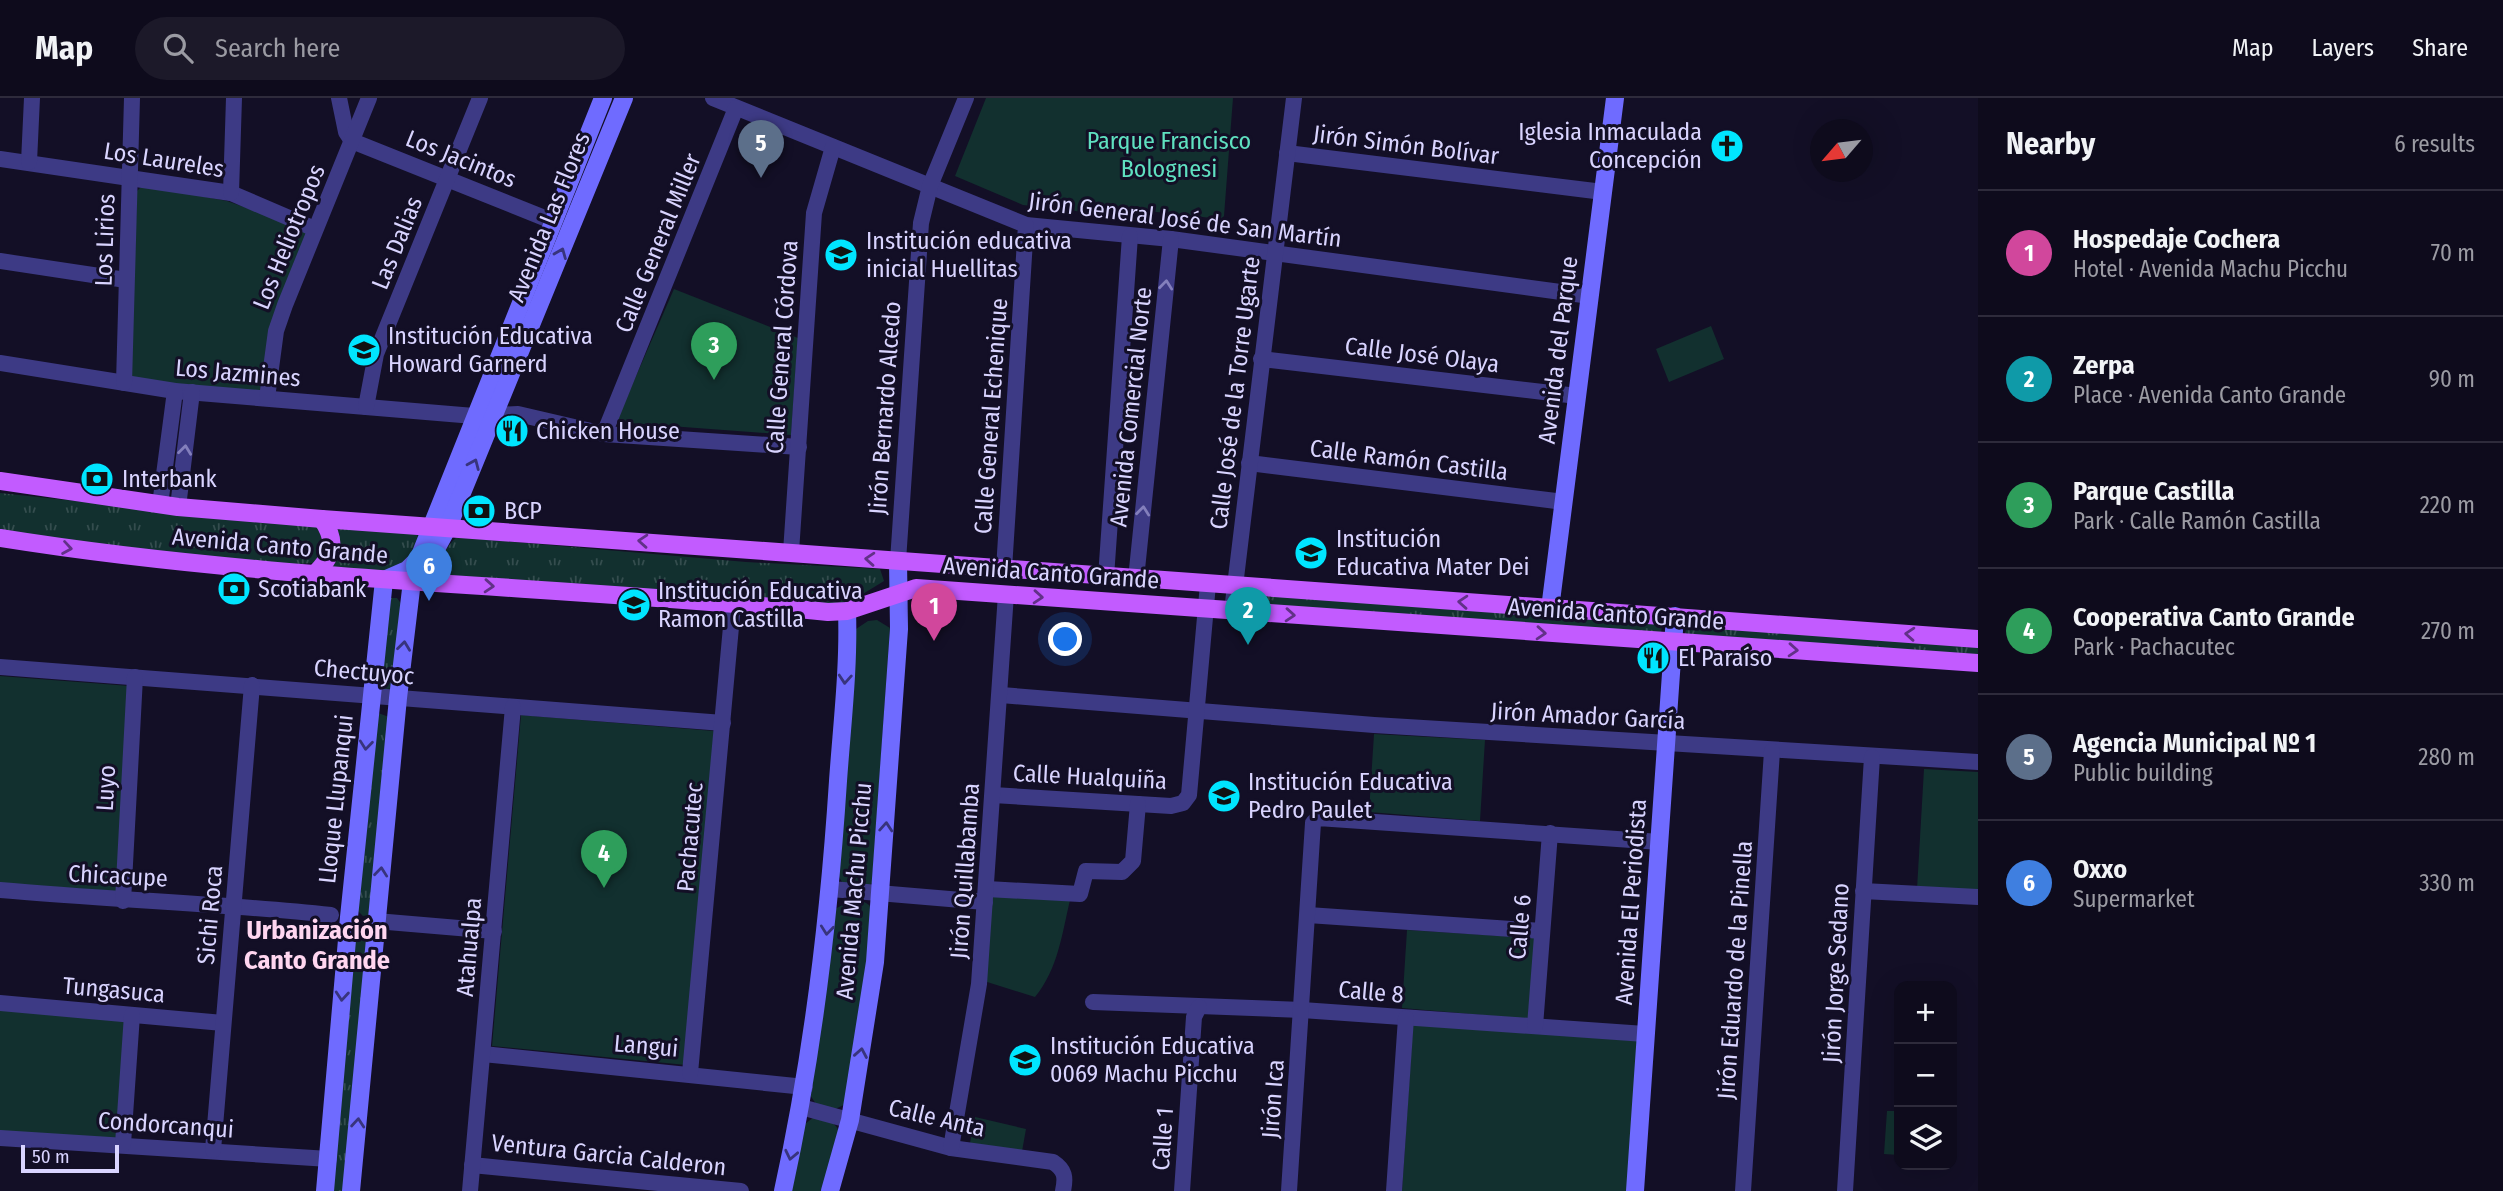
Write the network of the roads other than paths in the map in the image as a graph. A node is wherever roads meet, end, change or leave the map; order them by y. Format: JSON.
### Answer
{"nodes":[{"id":1,"x":32,"y":98,"type":"edge"},
{"id":2,"x":132,"y":98,"type":"edge"},
{"id":3,"x":234,"y":98,"type":"edge"},
{"id":4,"x":338,"y":98,"type":"edge"},
{"id":5,"x":369,"y":98,"type":"edge"},
{"id":6,"x":480,"y":98,"type":"edge"},
{"id":7,"x":603,"y":98,"type":"edge"},
{"id":8,"x":624,"y":98,"type":"edge"},
{"id":9,"x":713,"y":98,"type":"edge"},
{"id":10,"x":966,"y":98,"type":"edge"},
{"id":11,"x":1294,"y":98,"type":"edge"},
{"id":12,"x":1615,"y":98,"type":"edge"},
{"id":13,"x":736,"y":108,"type":"junction"},
{"id":14,"x":352,"y":141,"type":"junction"},
{"id":15,"x":833,"y":147,"type":"junction"},
{"id":16,"x":1287,"y":153,"type":"junction"},
{"id":17,"x":0,"y":159,"type":"edge"},
{"id":18,"x":29,"y":162,"type":"junction"},
{"id":19,"x":130,"y":178,"type":"junction"},
{"id":20,"x":447,"y":178,"type":"junction"},
{"id":21,"x":930,"y":186,"type":"junction"},
{"id":22,"x":1603,"y":192,"type":"junction"},
{"id":23,"x":231,"y":193,"type":"junction"},
{"id":24,"x":552,"y":220,"type":"junction"},
{"id":25,"x":1026,"y":225,"type":"junction"},
{"id":26,"x":315,"y":229,"type":"junction"},
{"id":27,"x":1130,"y":236,"type":"junction"},
{"id":28,"x":1171,"y":240,"type":"junction"},
{"id":29,"x":1275,"y":253,"type":"junction"},
{"id":30,"x":0,"y":261,"type":"edge"},
{"id":31,"x":127,"y":280,"type":"junction"},
{"id":32,"x":1590,"y":296,"type":"junction"},
{"id":33,"x":1261,"y":359,"type":"junction"},
{"id":34,"x":0,"y":363,"type":"edge"},
{"id":35,"x":124,"y":383,"type":"junction"},
{"id":36,"x":184,"y":392,"type":"junction"},
{"id":37,"x":1577,"y":396,"type":"junction"},
{"id":38,"x":267,"y":398,"type":"junction"},
{"id":39,"x":366,"y":407,"type":"junction"},
{"id":40,"x":495,"y":414,"type":"junction"},
{"id":41,"x":474,"y":416,"type":"junction"},
{"id":42,"x":604,"y":433,"type":"junction"},
{"id":43,"x":799,"y":447,"type":"junction"},
{"id":44,"x":1249,"y":463,"type":"junction"},
{"id":45,"x":0,"y":481,"type":"edge"},
{"id":46,"x":1564,"y":502,"type":"junction"},
{"id":47,"x":169,"y":506,"type":"junction"},
{"id":48,"x":322,"y":519,"type":"junction"},
{"id":49,"x":439,"y":526,"type":"junction"},
{"id":50,"x":0,"y":538,"type":"edge"},
{"id":51,"x":791,"y":552,"type":"junction"},
{"id":52,"x":898,"y":561,"type":"junction"},
{"id":53,"x":963,"y":566,"type":"junction"},
{"id":54,"x":1003,"y":569,"type":"junction"},
{"id":55,"x":314,"y":575,"type":"junction"},
{"id":56,"x":1106,"y":577,"type":"junction"},
{"id":57,"x":1136,"y":579,"type":"junction"},
{"id":58,"x":384,"y":580,"type":"junction"},
{"id":59,"x":412,"y":581,"type":"junction"},
{"id":60,"x":1208,"y":584,"type":"junction"},
{"id":61,"x":1235,"y":586,"type":"junction"},
{"id":62,"x":964,"y":591,"type":"junction"},
{"id":63,"x":897,"y":592,"type":"junction"},
{"id":64,"x":1006,"y":594,"type":"junction"},
{"id":65,"x":733,"y":604,"type":"junction"},
{"id":66,"x":1206,"y":609,"type":"junction"},
{"id":67,"x":1550,"y":609,"type":"junction"},
{"id":68,"x":847,"y":611,"type":"junction"},
{"id":69,"x":1232,"y":611,"type":"junction"},
{"id":70,"x":1675,"y":617,"type":"junction"},
{"id":71,"x":1978,"y":639,"type":"edge"},
{"id":72,"x":1673,"y":642,"type":"junction"},
{"id":73,"x":1978,"y":663,"type":"edge"},
{"id":74,"x":0,"y":667,"type":"edge"},
{"id":75,"x":135,"y":677,"type":"junction"},
{"id":76,"x":251,"y":685,"type":"junction"},
{"id":77,"x":371,"y":695,"type":"junction"},
{"id":78,"x":1001,"y":695,"type":"junction"},
{"id":79,"x":398,"y":698,"type":"junction"},
{"id":80,"x":513,"y":707,"type":"junction"},
{"id":81,"x":1196,"y":709,"type":"junction"},
{"id":82,"x":723,"y":723,"type":"junction"},
{"id":83,"x":1667,"y":743,"type":"junction"},
{"id":84,"x":1772,"y":751,"type":"junction"},
{"id":85,"x":1872,"y":757,"type":"junction"},
{"id":86,"x":1978,"y":762,"type":"edge"},
{"id":87,"x":993,"y":795,"type":"junction"},
{"id":88,"x":1138,"y":804,"type":"junction"},
{"id":89,"x":1550,"y":833,"type":"junction"},
{"id":90,"x":1660,"y":842,"type":"junction"},
{"id":91,"x":831,"y":889,"type":"junction"},
{"id":92,"x":0,"y":890,"type":"edge"},
{"id":93,"x":1863,"y":891,"type":"junction"},
{"id":94,"x":881,"y":893,"type":"junction"},
{"id":95,"x":986,"y":895,"type":"junction"},
{"id":96,"x":1978,"y":897,"type":"edge"},
{"id":97,"x":123,"y":901,"type":"junction"},
{"id":98,"x":234,"y":904,"type":"junction"},
{"id":99,"x":1308,"y":915,"type":"junction"},
{"id":100,"x":340,"y":916,"type":"junction"},
{"id":101,"x":376,"y":921,"type":"junction"},
{"id":102,"x":494,"y":931,"type":"junction"},
{"id":103,"x":1542,"y":931,"type":"junction"},
{"id":104,"x":1093,"y":1002,"type":"dead end"},
{"id":105,"x":0,"y":1003,"type":"edge"},
{"id":106,"x":1199,"y":1007,"type":"junction"},
{"id":107,"x":1302,"y":1010,"type":"junction"},
{"id":108,"x":132,"y":1015,"type":"junction"},
{"id":109,"x":1406,"y":1018,"type":"junction"},
{"id":110,"x":223,"y":1023,"type":"junction"},
{"id":111,"x":1535,"y":1026,"type":"junction"},
{"id":112,"x":1645,"y":1034,"type":"junction"},
{"id":113,"x":483,"y":1054,"type":"junction"},
{"id":114,"x":690,"y":1073,"type":"junction"},
{"id":115,"x":805,"y":1087,"type":"junction"},
{"id":116,"x":802,"y":1107,"type":"junction"},
{"id":117,"x":850,"y":1121,"type":"junction"},
{"id":118,"x":0,"y":1138,"type":"edge"},
{"id":119,"x":123,"y":1144,"type":"junction"},
{"id":120,"x":951,"y":1148,"type":"junction"},
{"id":121,"x":213,"y":1150,"type":"junction"},
{"id":122,"x":329,"y":1159,"type":"junction"},
{"id":123,"x":472,"y":1165,"type":"junction"},
{"id":124,"x":325,"y":1191,"type":"edge"},
{"id":125,"x":351,"y":1191,"type":"edge"},
{"id":126,"x":470,"y":1191,"type":"edge"},
{"id":127,"x":741,"y":1191,"type":"edge"},
{"id":128,"x":783,"y":1191,"type":"edge"},
{"id":129,"x":830,"y":1191,"type":"edge"},
{"id":130,"x":1063,"y":1191,"type":"edge"},
{"id":131,"x":1182,"y":1191,"type":"edge"},
{"id":132,"x":1289,"y":1191,"type":"edge"},
{"id":133,"x":1394,"y":1191,"type":"edge"},
{"id":134,"x":1635,"y":1191,"type":"edge"},
{"id":135,"x":1743,"y":1191,"type":"edge"},
{"id":136,"x":1845,"y":1191,"type":"edge"}],
"edges":[{"from":1,"to":18,"type":"street"},
{"from":2,"to":19,"type":"street","name":"Los Lirios"},
{"from":3,"to":23,"type":"street"},
{"from":4,"to":14,"type":"street"},
{"from":5,"to":14,"type":"street","name":"Los Heliotropos"},
{"from":6,"to":20,"type":"street","name":"Las Dalias"},
{"from":7,"to":24,"type":"street","name":"Avenida Las Flores"},
{"from":40,"to":8,"type":"street","name":"Avenida Las Flores","one_way":true},
{"from":9,"to":13,"type":"street","name":"Jirón General José de San Martín"},
{"from":10,"to":21,"type":"street","name":"Jirón Bernardo Alcedo"},
{"from":11,"to":16,"type":"street","name":"Calle José de la Torre Ugarte"},
{"from":12,"to":22,"type":"street","name":"Avenida del Parque"},
{"from":13,"to":15,"type":"street","name":"Jirón General José de San Martín"},
{"from":13,"to":42,"type":"street","name":"Calle General Miller"},
{"from":14,"to":20,"type":"street","name":"Los Jacintos"},
{"from":14,"to":26,"type":"street","name":"Los Heliotropos"},
{"from":15,"to":21,"type":"street","name":"Jirón General José de San Martín"},
{"from":15,"to":43,"type":"street","name":"Calle General Córdova"},
{"from":16,"to":22,"type":"street","name":"Jirón Simón Bolívar"},
{"from":16,"to":29,"type":"street","name":"Calle José de la Torre Ugarte"},
{"from":17,"to":18,"type":"street","name":"Los Laureles"},
{"from":18,"to":19,"type":"street","name":"Los Laureles"},
{"from":19,"to":23,"type":"street","name":"Los Laureles"},
{"from":19,"to":31,"type":"street","name":"Los Lirios"},
{"from":20,"to":24,"type":"street","name":"Los Jacintos"},
{"from":20,"to":39,"type":"street","name":"Las Dalias"},
{"from":21,"to":25,"type":"street","name":"Jirón General José de San Martín"},
{"from":21,"to":52,"type":"street","name":"Jirón Bernardo Alcedo"},
{"from":22,"to":32,"type":"street","name":"Avenida del Parque"},
{"from":23,"to":26,"type":"street","name":"Los Laureles"},
{"from":24,"to":41,"type":"street","name":"Avenida Las Flores"},
{"from":25,"to":27,"type":"street","name":"Jirón General José de San Martín"},
{"from":25,"to":54,"type":"street","name":"Calle General Echenique"},
{"from":26,"to":38,"type":"street","name":"Los Heliotropos"},
{"from":27,"to":28,"type":"street","name":"Jirón General José de San Martín"},
{"from":27,"to":56,"type":"street","name":"Avenida Comercial Norte"},
{"from":28,"to":29,"type":"street","name":"Jirón General José de San Martín"},
{"from":57,"to":28,"type":"street","name":"Avenida Comercial Norte","one_way":true},
{"from":29,"to":32,"type":"street","name":"Jirón General José de San Martín"},
{"from":29,"to":33,"type":"street","name":"Calle José de la Torre Ugarte"},
{"from":30,"to":31,"type":"street"},
{"from":31,"to":35,"type":"street","name":"Los Lirios"},
{"from":32,"to":37,"type":"street","name":"Avenida del Parque"},
{"from":33,"to":37,"type":"street","name":"Calle José Olaya"},
{"from":33,"to":44,"type":"street","name":"Calle José de la Torre Ugarte"},
{"from":34,"to":35,"type":"street","name":"Los Jazmines"},
{"from":35,"to":36,"type":"street","name":"Los Jazmines"},
{"from":36,"to":38,"type":"street","name":"Los Jazmines"},
{"from":36,"to":47,"type":"street"},
{"from":37,"to":46,"type":"street","name":"Avenida del Parque"},
{"from":38,"to":39,"type":"street","name":"Los Jazmines"},
{"from":39,"to":41,"type":"street","name":"Los Jazmines"},
{"from":40,"to":41,"type":"street"},
{"from":40,"to":42,"type":"street"},
{"from":49,"to":40,"type":"street","name":"Avenida Las Flores","one_way":true},
{"from":41,"to":49,"type":"street","name":"Avenida Las Flores"},
{"from":42,"to":43,"type":"street"},
{"from":43,"to":51,"type":"street","name":"Calle General Córdova"},
{"from":44,"to":46,"type":"street","name":"Calle Ramón Castilla"},
{"from":44,"to":61,"type":"street","name":"Calle José de la Torre Ugarte"},
{"from":45,"to":47,"type":"main road","name":"Avenida Canto Grande"},
{"from":46,"to":67,"type":"street","name":"Avenida del Parque"},
{"from":47,"to":48,"type":"main road","name":"Avenida Canto Grande"},
{"from":48,"to":49,"type":"main road","name":"Avenida Canto Grande"},
{"from":48,"to":55,"type":"main road"},
{"from":51,"to":49,"type":"main road","name":"Avenida Canto Grande","one_way":true},
{"from":49,"to":58,"type":"street","name":"Avenida Las Flores"},
{"from":49,"to":59,"type":"street","name":"Avenida Las Flores"},
{"from":50,"to":55,"type":"main road","name":"Avenida Canto Grande","one_way":true},
{"from":52,"to":51,"type":"main road","name":"Avenida Canto Grande","one_way":true},
{"from":52,"to":53,"type":"main road","name":"Avenida Canto Grande"},
{"from":52,"to":63,"type":"street","name":"Avenida Machu Picchu"},
{"from":53,"to":54,"type":"main road","name":"Avenida Canto Grande"},
{"from":53,"to":62,"type":"main road"},
{"from":54,"to":56,"type":"main road","name":"Avenida Canto Grande"},
{"from":55,"to":58,"type":"main road","name":"Avenida Canto Grande"},
{"from":56,"to":57,"type":"main road","name":"Avenida Canto Grande"},
{"from":57,"to":60,"type":"main road","name":"Avenida Canto Grande"},
{"from":58,"to":59,"type":"main road","name":"Avenida Canto Grande"},
{"from":58,"to":77,"type":"street","name":"Lloque Llupanqui"},
{"from":59,"to":65,"type":"main road","name":"Avenida Canto Grande","one_way":true},
{"from":79,"to":59,"type":"street","name":"Lloque Llupanqui","one_way":true},
{"from":60,"to":61,"type":"main road","name":"Avenida Canto Grande"},
{"from":60,"to":66,"type":"street"},
{"from":67,"to":61,"type":"main road","name":"Avenida Canto Grande","one_way":true},
{"from":61,"to":69,"type":"street","name":"Calle José de la Torre Ugarte"},
{"from":62,"to":63,"type":"main road","name":"Avenida Canto Grande"},
{"from":62,"to":64,"type":"main road","name":"Avenida Canto Grande"},
{"from":63,"to":68,"type":"main road","name":"Avenida Canto Grande"},
{"from":94,"to":63,"type":"street","name":"Avenida Machu Picchu","one_way":true},
{"from":64,"to":66,"type":"main road","name":"Avenida Canto Grande","one_way":true},
{"from":64,"to":78,"type":"street","name":"Jirón Quillabamba"},
{"from":65,"to":68,"type":"main road","name":"Avenida Canto Grande"},
{"from":65,"to":82,"type":"street","name":"Pachacutec"},
{"from":66,"to":69,"type":"main road","name":"Avenida Canto Grande"},
{"from":66,"to":81,"type":"street"},
{"from":67,"to":70,"type":"main road","name":"Avenida Canto Grande"},
{"from":68,"to":91,"type":"street","name":"Avenida Machu Picchu","one_way":true},
{"from":69,"to":72,"type":"main road","name":"Avenida Canto Grande","one_way":true},
{"from":71,"to":70,"type":"main road","name":"Avenida Canto Grande","one_way":true},
{"from":70,"to":72,"type":"street","name":"Avenida El Periodista"},
{"from":72,"to":73,"type":"main road","name":"Avenida Canto Grande","one_way":true},
{"from":72,"to":83,"type":"street","name":"Avenida El Periodista"},
{"from":74,"to":75,"type":"street","name":"Chectuyoc"},
{"from":75,"to":76,"type":"street","name":"Chectuyoc"},
{"from":75,"to":97,"type":"street","name":"Luyo"},
{"from":76,"to":77,"type":"street","name":"Chectuyoc"},
{"from":76,"to":98,"type":"street","name":"Sichi Roca"},
{"from":77,"to":79,"type":"street","name":"Chectuyoc"},
{"from":77,"to":100,"type":"street","name":"Lloque Llupanqui","one_way":true},
{"from":78,"to":81,"type":"street","name":"Jirón Amador García"},
{"from":78,"to":87,"type":"street","name":"Jirón Quillabamba"},
{"from":79,"to":80,"type":"street","name":"Chectuyoc"},
{"from":101,"to":79,"type":"street","name":"Lloque Llupanqui","one_way":true},
{"from":80,"to":82,"type":"street","name":"Chectuyoc"},
{"from":80,"to":102,"type":"street","name":"Atahualpa"},
{"from":81,"to":83,"type":"street","name":"Jirón Amador García"},
{"from":81,"to":88,"type":"street","name":"Calle Hualquiña"},
{"from":82,"to":114,"type":"street","name":"Pachacutec"},
{"from":83,"to":84,"type":"street","name":"Jirón Amador García"},
{"from":83,"to":90,"type":"street","name":"Avenida El Periodista"},
{"from":84,"to":85,"type":"street","name":"Jirón Amador García"},
{"from":84,"to":135,"type":"street","name":"Jirón Eduardo de la Pinella"},
{"from":85,"to":86,"type":"street","name":"Jirón Amador García"},
{"from":85,"to":93,"type":"street","name":"Jirón Jorge Sedano"},
{"from":87,"to":88,"type":"street","name":"Calle Hualquiña"},
{"from":87,"to":95,"type":"street","name":"Jirón Quillabamba"},
{"from":88,"to":95,"type":"street"},
{"from":89,"to":90,"type":"street"},
{"from":89,"to":99,"type":"street","name":"Jirón Ica"},
{"from":89,"to":103,"type":"street","name":"Calle 6"},
{"from":90,"to":112,"type":"street","name":"Avenida El Periodista"},
{"from":91,"to":94,"type":"street"},
{"from":91,"to":115,"type":"street","name":"Avenida Machu Picchu","one_way":true},
{"from":92,"to":97,"type":"street","name":"Chicacupe"},
{"from":93,"to":96,"type":"street"},
{"from":93,"to":136,"type":"street","name":"Jirón Jorge Sedano"},
{"from":94,"to":95,"type":"street"},
{"from":117,"to":94,"type":"street","name":"Avenida Machu Picchu","one_way":true},
{"from":95,"to":120,"type":"street","name":"Jirón Quillabamba"},
{"from":97,"to":98,"type":"street","name":"Chicacupe"},
{"from":98,"to":100,"type":"street","name":"Chicacupe"},
{"from":98,"to":110,"type":"street","name":"Sichi Roca"},
{"from":99,"to":103,"type":"street"},
{"from":99,"to":107,"type":"street","name":"Jirón Ica"},
{"from":100,"to":101,"type":"street"},
{"from":100,"to":122,"type":"street","name":"Lloque Llupanqui","one_way":true},
{"from":101,"to":102,"type":"street"},
{"from":125,"to":101,"type":"street","name":"Lloque Llupanqui","one_way":true},
{"from":102,"to":113,"type":"street","name":"Atahualpa"},
{"from":103,"to":111,"type":"street","name":"Calle 6"},
{"from":104,"to":106,"type":"street","name":"Calle 8"},
{"from":105,"to":108,"type":"street","name":"Tungasuca"},
{"from":106,"to":107,"type":"street","name":"Calle 8"},
{"from":106,"to":131,"type":"street","name":"Calle 1"},
{"from":107,"to":109,"type":"street","name":"Calle 8"},
{"from":107,"to":132,"type":"street","name":"Jirón Ica"},
{"from":108,"to":110,"type":"street","name":"Tungasuca"},
{"from":108,"to":119,"type":"street"},
{"from":109,"to":111,"type":"street","name":"Calle 8"},
{"from":109,"to":133,"type":"street"},
{"from":110,"to":121,"type":"street","name":"Sichi Roca"},
{"from":111,"to":112,"type":"street","name":"Calle 8"},
{"from":112,"to":134,"type":"street","name":"Avenida El Periodista"},
{"from":113,"to":114,"type":"street","name":"Langui"},
{"from":113,"to":123,"type":"street","name":"Atahualpa"},
{"from":114,"to":115,"type":"street","name":"Langui"},
{"from":115,"to":116,"type":"street","name":"Avenida Machu Picchu"},
{"from":116,"to":117,"type":"street","name":"Calle Anta"},
{"from":116,"to":128,"type":"street","name":"Avenida Machu Picchu","one_way":true},
{"from":117,"to":120,"type":"street","name":"Calle Anta"},
{"from":117,"to":129,"type":"street","name":"Avenida Machu Picchu"},
{"from":118,"to":119,"type":"street","name":"Condorcanqui"},
{"from":119,"to":121,"type":"street","name":"Condorcanqui"},
{"from":120,"to":130,"type":"street","name":"Calle Anta"},
{"from":121,"to":122,"type":"street","name":"Condorcanqui"},
{"from":122,"to":124,"type":"street","name":"Lloque Llupanqui"},
{"from":123,"to":126,"type":"street","name":"Atahualpa"},
{"from":123,"to":127,"type":"street","name":"Ventura Garcia Calderon"}]}
